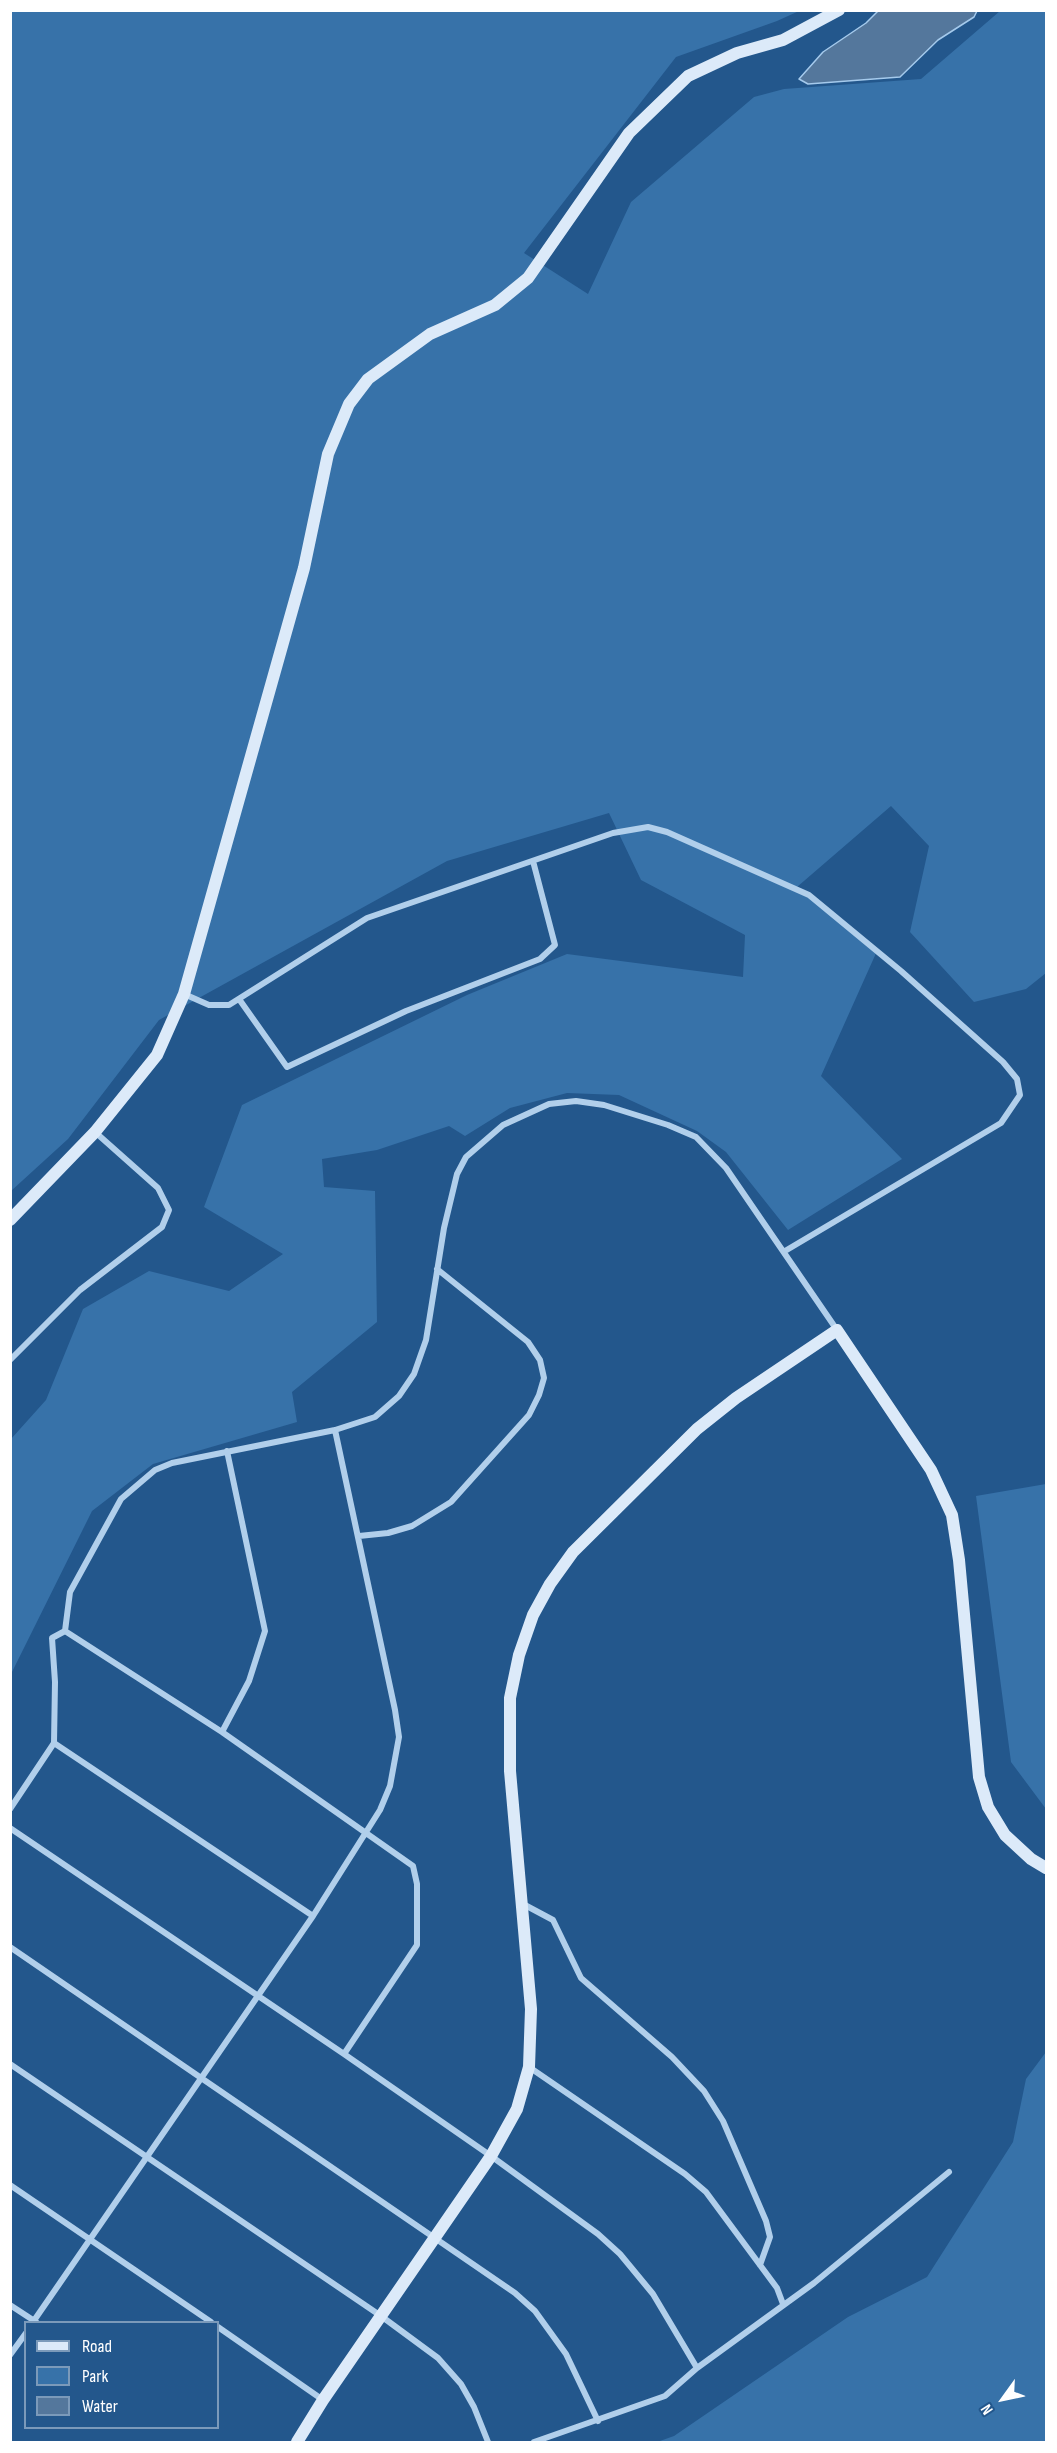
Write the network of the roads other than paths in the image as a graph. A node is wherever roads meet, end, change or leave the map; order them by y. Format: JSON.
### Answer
{"nodes":[{"id":1,"x":839,"y":10,"type":"edge"},
{"id":2,"x":533,"y":861,"type":"junction"},
{"id":3,"x":184,"y":994,"type":"junction"},
{"id":4,"x":239,"y":999,"type":"junction"},
{"id":5,"x":95,"y":1132,"type":"junction"},
{"id":6,"x":10,"y":1220,"type":"edge"},
{"id":7,"x":785,"y":1251,"type":"junction"},
{"id":8,"x":437,"y":1269,"type":"junction"},
{"id":9,"x":837,"y":1330,"type":"junction"},
{"id":10,"x":10,"y":1360,"type":"edge"},
{"id":11,"x":335,"y":1430,"type":"junction"},
{"id":12,"x":227,"y":1451,"type":"junction"},
{"id":13,"x":359,"y":1536,"type":"junction"},
{"id":14,"x":65,"y":1630,"type":"junction"},
{"id":15,"x":222,"y":1732,"type":"junction"},
{"id":16,"x":54,"y":1743,"type":"junction"},
{"id":17,"x":10,"y":1809,"type":"edge"},
{"id":18,"x":10,"y":1828,"type":"edge"},
{"id":19,"x":365,"y":1833,"type":"junction"},
{"id":20,"x":1047,"y":1868,"type":"edge"},
{"id":21,"x":522,"y":1904,"type":"junction"},
{"id":22,"x":313,"y":1916,"type":"junction"},
{"id":23,"x":10,"y":1947,"type":"edge"},
{"id":24,"x":258,"y":1996,"type":"junction"},
{"id":25,"x":344,"y":2054,"type":"junction"},
{"id":26,"x":10,"y":2064,"type":"edge"},
{"id":27,"x":529,"y":2067,"type":"junction"},
{"id":28,"x":201,"y":2076,"type":"junction"},
{"id":29,"x":491,"y":2156,"type":"junction"},
{"id":30,"x":147,"y":2158,"type":"junction"},
{"id":31,"x":949,"y":2172,"type":"dead end"},
{"id":32,"x":10,"y":2185,"type":"edge"},
{"id":33,"x":435,"y":2237,"type":"junction"},
{"id":34,"x":90,"y":2239,"type":"junction"},
{"id":35,"x":760,"y":2265,"type":"junction"},
{"id":36,"x":783,"y":2304,"type":"junction"},
{"id":37,"x":10,"y":2305,"type":"edge"},
{"id":38,"x":381,"y":2316,"type":"junction"},
{"id":39,"x":33,"y":2321,"type":"edge"},
{"id":40,"x":35,"y":2321,"type":"edge"},
{"id":41,"x":210,"y":2321,"type":"edge"},
{"id":42,"x":219,"y":2328,"type":"edge"},
{"id":43,"x":24,"y":2336,"type":"edge"},
{"id":44,"x":10,"y":2355,"type":"edge"},
{"id":45,"x":697,"y":2368,"type":"junction"},
{"id":46,"x":323,"y":2400,"type":"junction"},
{"id":47,"x":598,"y":2421,"type":"junction"},
{"id":48,"x":299,"y":2442,"type":"edge"},
{"id":49,"x":488,"y":2442,"type":"edge"},
{"id":50,"x":534,"y":2442,"type":"edge"}],
"edges":[{"from":1,"to":3,"type":"street"},
{"from":2,"to":4,"type":"street"},
{"from":2,"to":4,"type":"street"},
{"from":2,"to":7,"type":"street"},
{"from":3,"to":4,"type":"street"},
{"from":3,"to":5,"type":"street"},
{"from":5,"to":6,"type":"street"},
{"from":5,"to":10,"type":"street"},
{"from":7,"to":8,"type":"street"},
{"from":7,"to":9,"type":"street"},
{"from":8,"to":11,"type":"street"},
{"from":8,"to":13,"type":"street"},
{"from":9,"to":20,"type":"street"},
{"from":9,"to":21,"type":"street"},
{"from":11,"to":12,"type":"street"},
{"from":11,"to":13,"type":"street"},
{"from":12,"to":14,"type":"street"},
{"from":12,"to":15,"type":"street"},
{"from":13,"to":19,"type":"street"},
{"from":14,"to":15,"type":"street"},
{"from":14,"to":16,"type":"street"},
{"from":15,"to":19,"type":"street"},
{"from":16,"to":17,"type":"street"},
{"from":16,"to":22,"type":"street"},
{"from":18,"to":24,"type":"street"},
{"from":19,"to":22,"type":"street"},
{"from":19,"to":25,"type":"street"},
{"from":21,"to":27,"type":"street"},
{"from":21,"to":35,"type":"street"},
{"from":22,"to":24,"type":"street"},
{"from":23,"to":28,"type":"street"},
{"from":24,"to":25,"type":"street"},
{"from":24,"to":28,"type":"street"},
{"from":25,"to":29,"type":"street"},
{"from":26,"to":30,"type":"street"},
{"from":27,"to":29,"type":"street"},
{"from":27,"to":35,"type":"street"},
{"from":28,"to":30,"type":"street"},
{"from":28,"to":33,"type":"street"},
{"from":29,"to":33,"type":"street"},
{"from":29,"to":45,"type":"street"},
{"from":30,"to":34,"type":"street"},
{"from":30,"to":38,"type":"street"},
{"from":31,"to":36,"type":"street"},
{"from":32,"to":34,"type":"street"},
{"from":33,"to":38,"type":"street"},
{"from":33,"to":47,"type":"street"},
{"from":34,"to":40,"type":"street"},
{"from":34,"to":41,"type":"street"},
{"from":35,"to":36,"type":"street"},
{"from":36,"to":45,"type":"street"},
{"from":37,"to":39,"type":"street"},
{"from":38,"to":46,"type":"street"},
{"from":38,"to":49,"type":"street"},
{"from":42,"to":46,"type":"street"},
{"from":43,"to":44,"type":"street"},
{"from":45,"to":47,"type":"street"},
{"from":46,"to":48,"type":"street"},
{"from":47,"to":50,"type":"street"}]}
